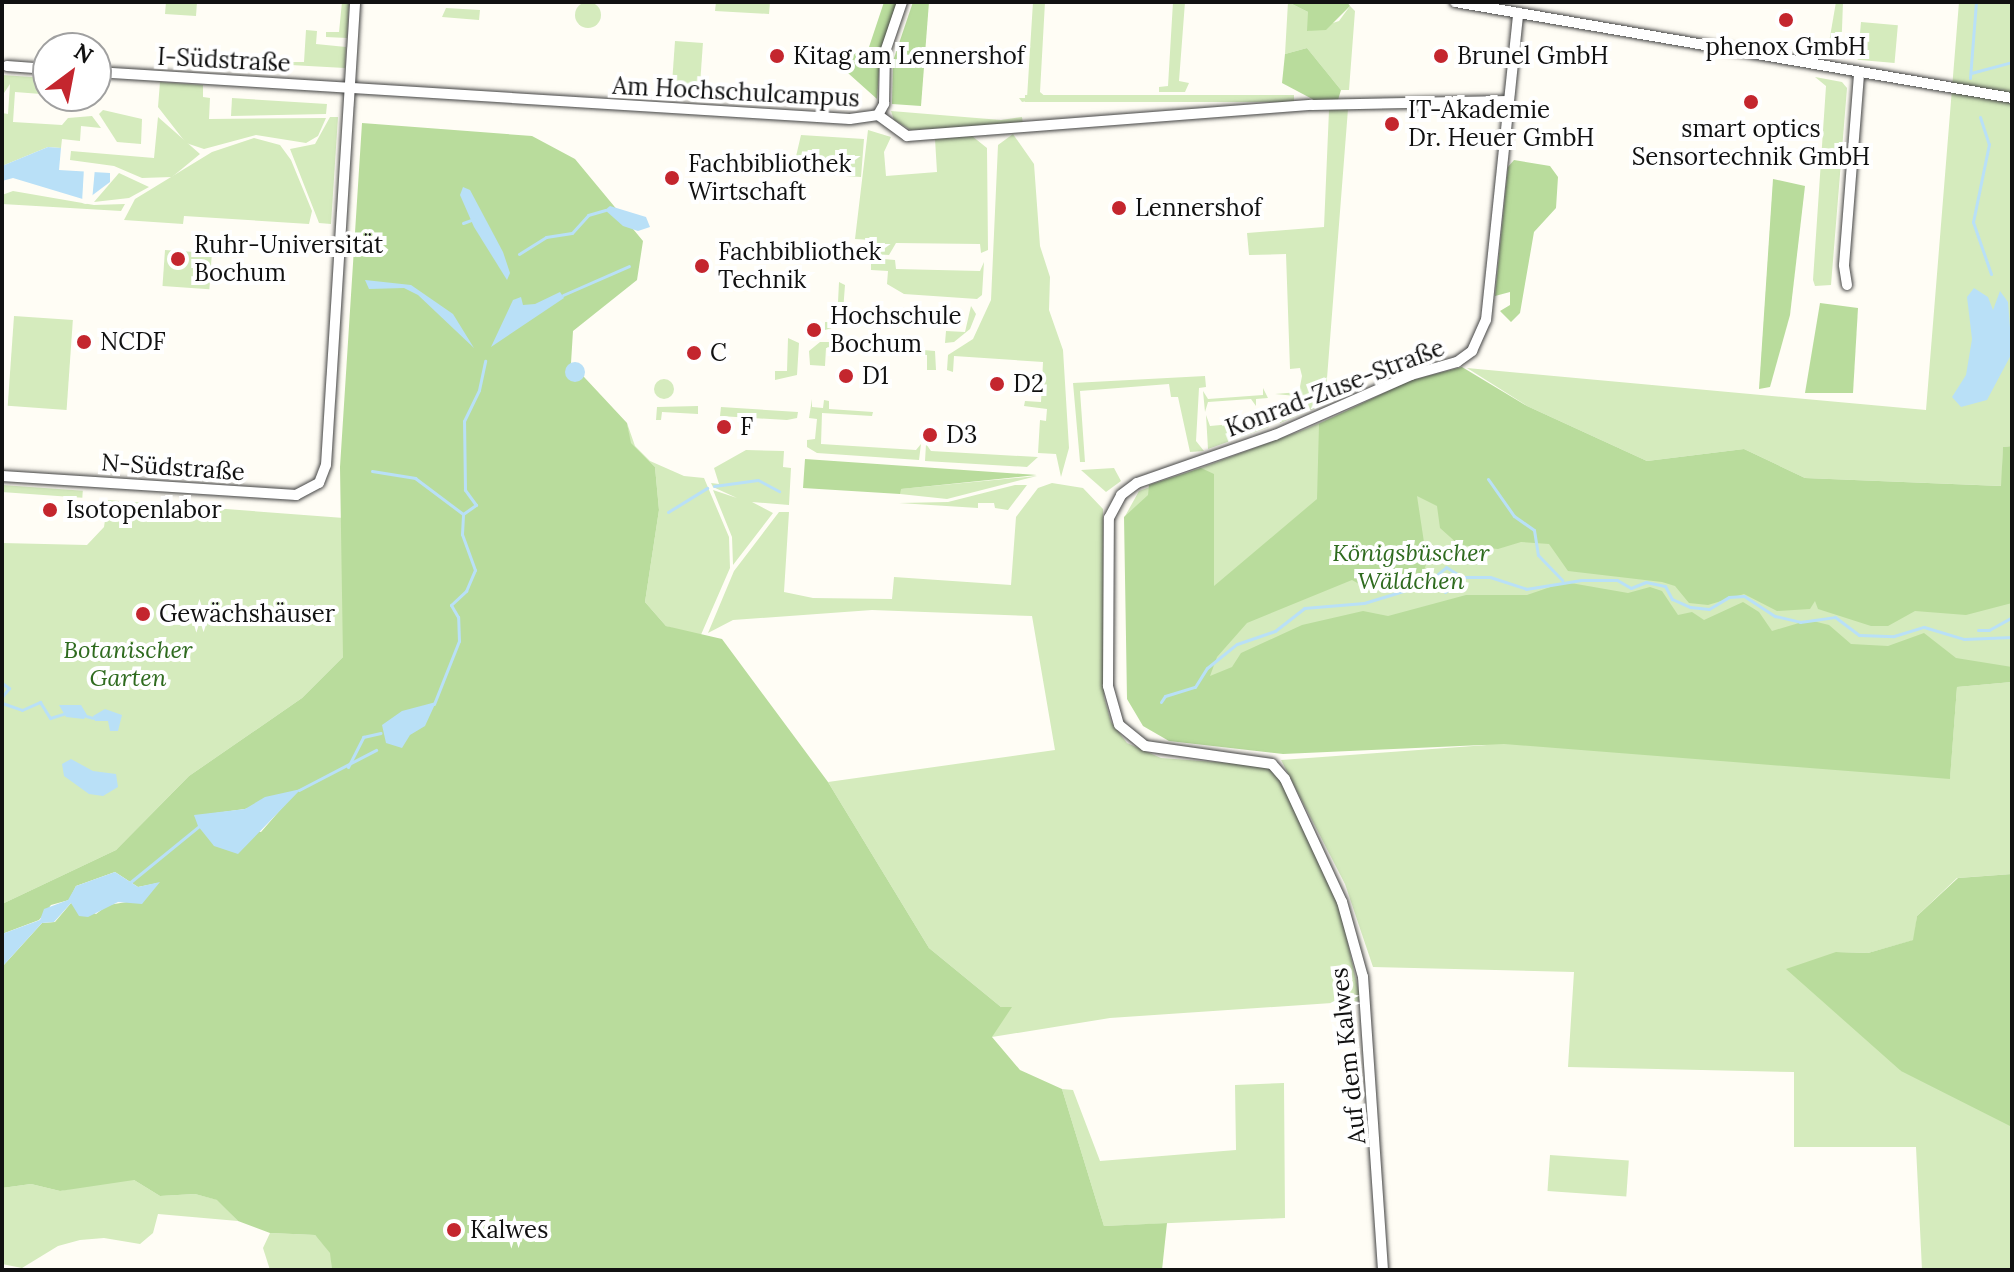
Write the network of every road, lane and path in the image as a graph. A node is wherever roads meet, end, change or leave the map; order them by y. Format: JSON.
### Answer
{"nodes":[{"id":1,"x":355,"y":2,"type":"edge"},
{"id":2,"x":902,"y":2,"type":"edge"},
{"id":3,"x":1455,"y":2,"type":"edge"},
{"id":4,"x":1518,"y":13,"type":"junction"},
{"id":5,"x":7,"y":66,"type":"dead end"},
{"id":6,"x":32,"y":68,"type":"edge"},
{"id":7,"x":112,"y":73,"type":"edge"},
{"id":8,"x":1859,"y":73,"type":"junction"},
{"id":9,"x":349,"y":87,"type":"junction"},
{"id":10,"x":2012,"y":98,"type":"edge"},
{"id":11,"x":1508,"y":101,"type":"junction"},
{"id":12,"x":878,"y":115,"type":"junction"},
{"id":13,"x":1847,"y":285,"type":"dead end"},
{"id":14,"x":2,"y":476,"type":"edge"},
{"id":15,"x":1114,"y":505,"type":"joint"},
{"id":16,"x":1383,"y":1270,"type":"edge"}],
"edges":[{"from":1,"to":9,"type":"street"},
{"from":2,"to":12,"type":"street"},
{"from":3,"to":4,"type":"street"},
{"from":4,"to":8,"type":"street"},
{"from":4,"to":11,"type":"street","name":"Konrad-Zuse-Straße"},
{"from":5,"to":6,"type":"street"},
{"from":7,"to":9,"type":"street","name":"I-Südstraße"},
{"from":8,"to":10,"type":"street"},
{"from":8,"to":13,"type":"street"},
{"from":9,"to":12,"type":"street","name":"Am Hochschulcampus"},
{"from":9,"to":14,"type":"street","name":"N-Südstraße"},
{"from":11,"to":12,"type":"street","name":"Am Hochschulcampus"},
{"from":11,"to":15,"type":"street","name":"Konrad-Zuse-Straße"},
{"from":15,"to":16,"type":"street","name":"Auf dem Kalwes"}]}
